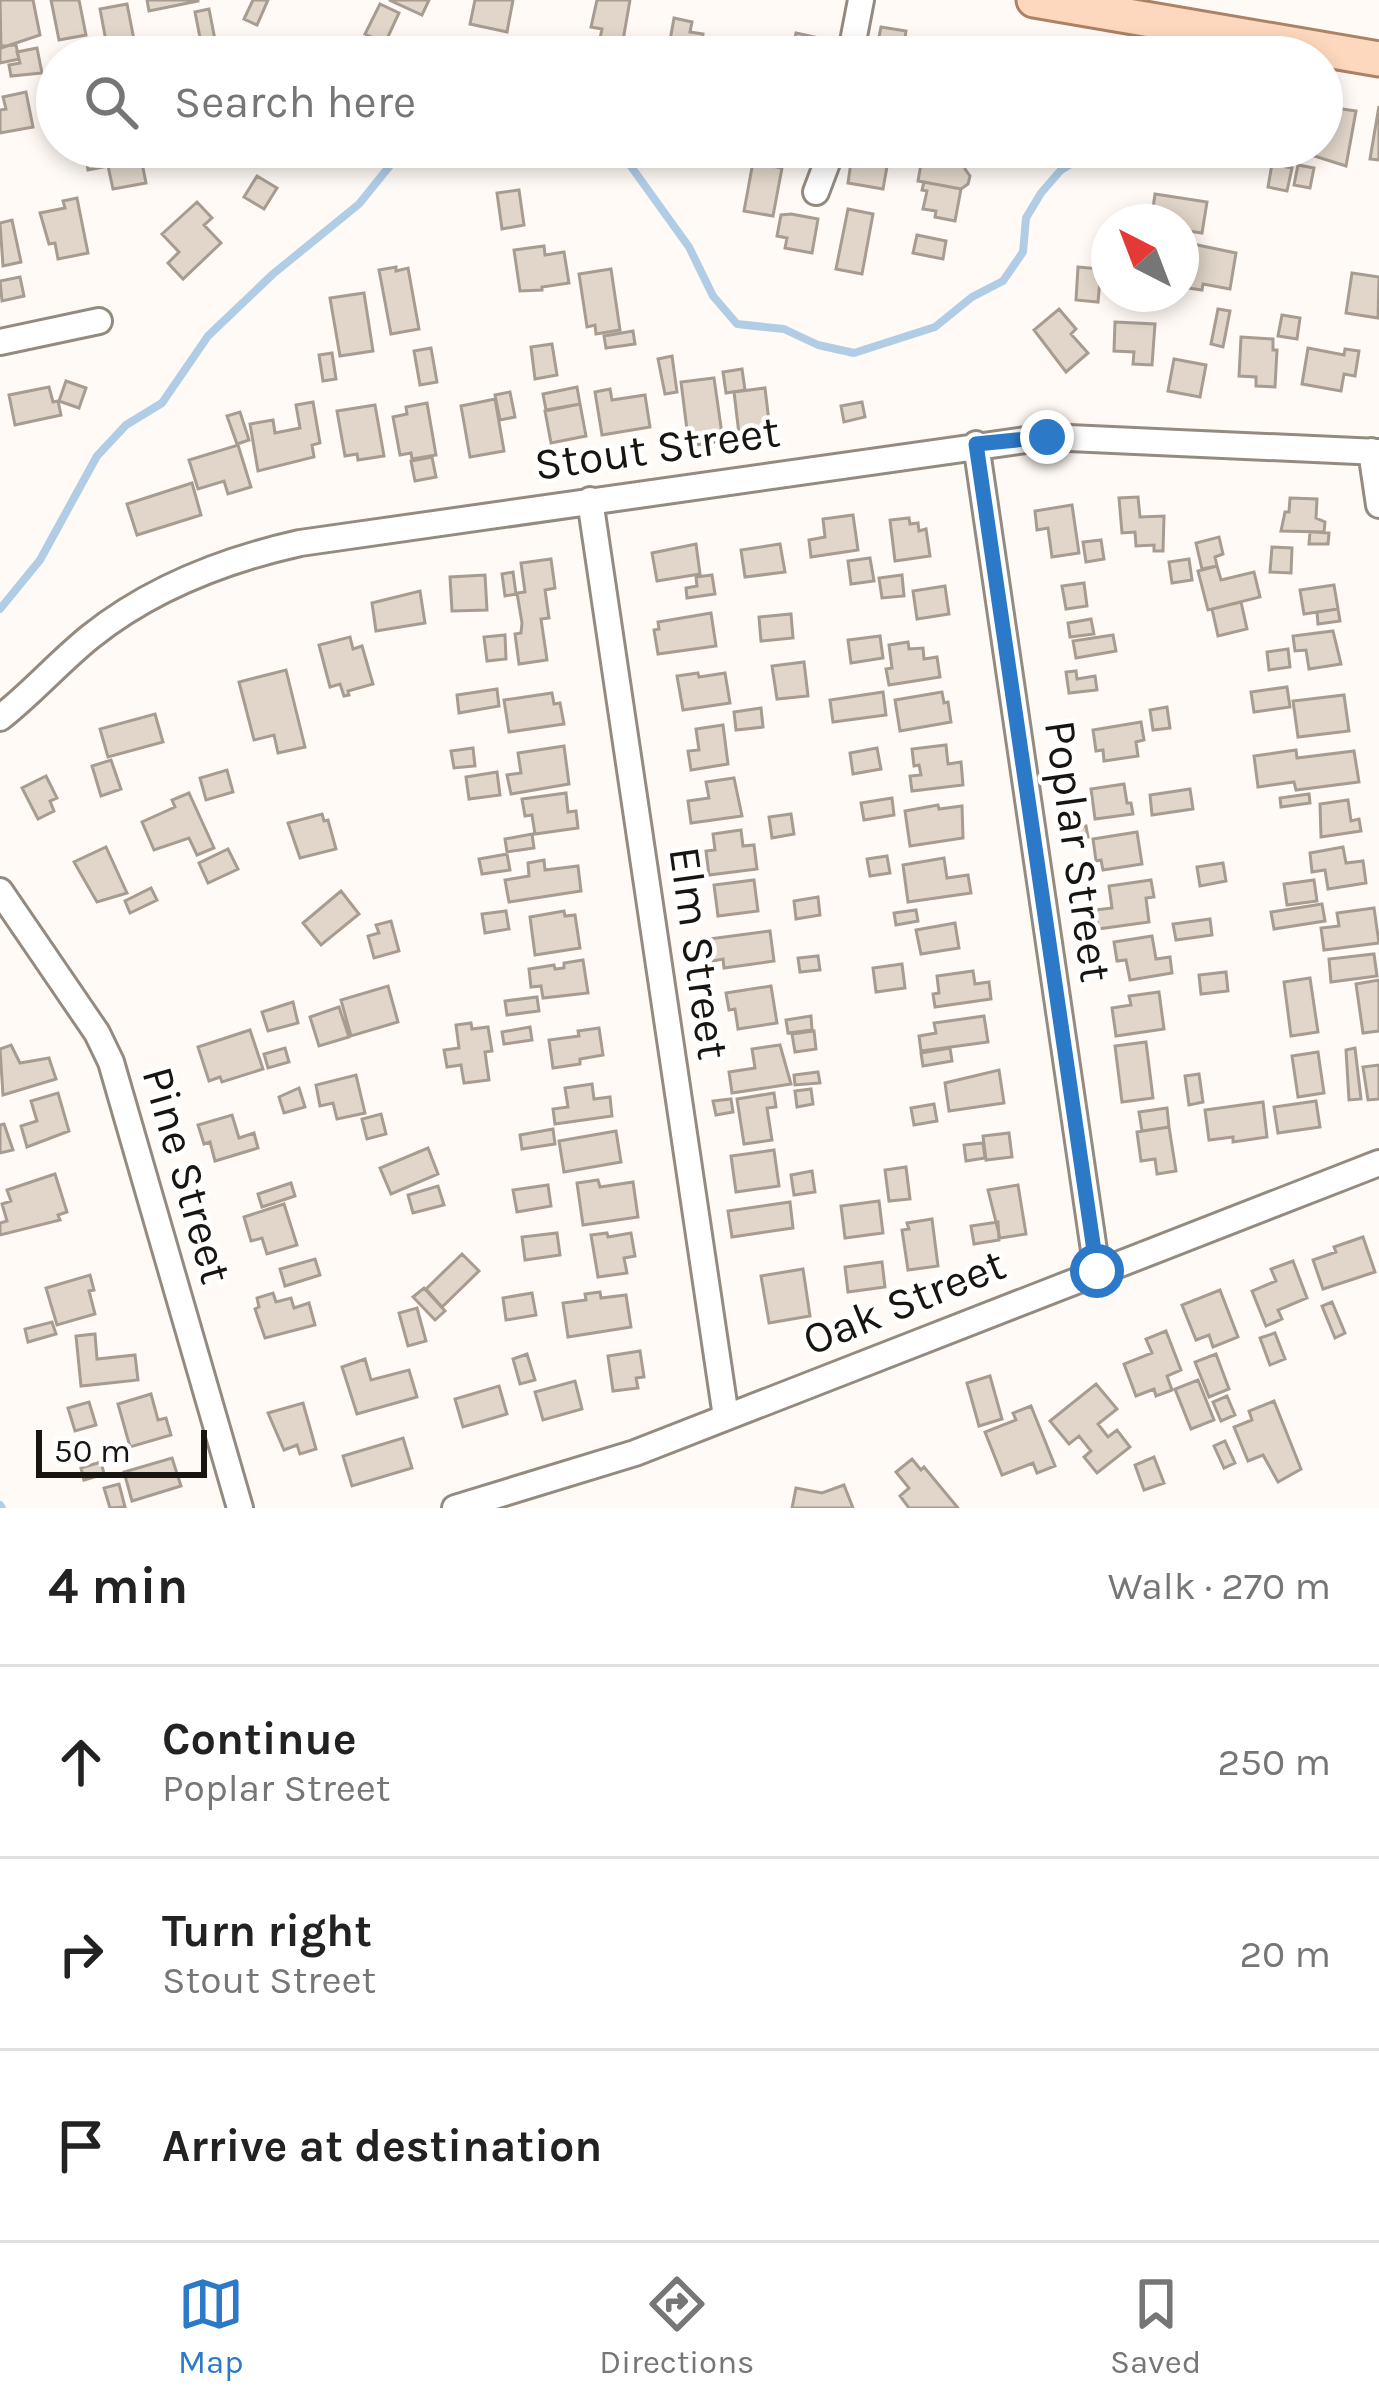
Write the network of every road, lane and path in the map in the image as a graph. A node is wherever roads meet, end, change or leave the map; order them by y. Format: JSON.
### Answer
{"nodes":[{"id":1,"x":861,"y":0,"type":"edge"},
{"id":2,"x":1034,"y":0,"type":"edge"},
{"id":3,"x":854,"y":36,"type":"edge"},
{"id":4,"x":1245,"y":36,"type":"edge"},
{"id":5,"x":1343,"y":53,"type":"edge"},
{"id":6,"x":1379,"y":59,"type":"edge"},
{"id":7,"x":825,"y":168,"type":"edge"},
{"id":8,"x":816,"y":192,"type":"dead end"},
{"id":9,"x":99,"y":321,"type":"dead end"},
{"id":10,"x":0,"y":342,"type":"edge"},
{"id":11,"x":976,"y":444,"type":"junction"},
{"id":12,"x":1375,"y":452,"type":"edge"},
{"id":13,"x":590,"y":500,"type":"junction"},
{"id":14,"x":1379,"y":506,"type":"edge"},
{"id":15,"x":0,"y":718,"type":"edge"},
{"id":16,"x":0,"y":891,"type":"edge"},
{"id":17,"x":1379,"y":1162,"type":"edge"},
{"id":18,"x":1097,"y":1271,"type":"junction"},
{"id":19,"x":726,"y":1417,"type":"junction"},
{"id":20,"x":240,"y":1508,"type":"edge"},
{"id":21,"x":455,"y":1508,"type":"edge"}],
"edges":[{"from":1,"to":3,"type":"street"},
{"from":2,"to":4,"type":"main road"},
{"from":5,"to":6,"type":"main road"},
{"from":7,"to":8,"type":"street"},
{"from":9,"to":10,"type":"street"},
{"from":11,"to":12,"type":"street","name":"Stout Street"},
{"from":11,"to":13,"type":"street","name":"Stout Street"},
{"from":11,"to":18,"type":"street","name":"Poplar Street"},
{"from":12,"to":14,"type":"street"},
{"from":13,"to":15,"type":"street","name":"Stout Street"},
{"from":13,"to":19,"type":"street","name":"Elm Street"},
{"from":16,"to":20,"type":"street","name":"Pine Street"},
{"from":17,"to":18,"type":"street","name":"Oak Street"},
{"from":18,"to":19,"type":"street","name":"Oak Street"},
{"from":19,"to":21,"type":"street","name":"Oak Street"}]}
